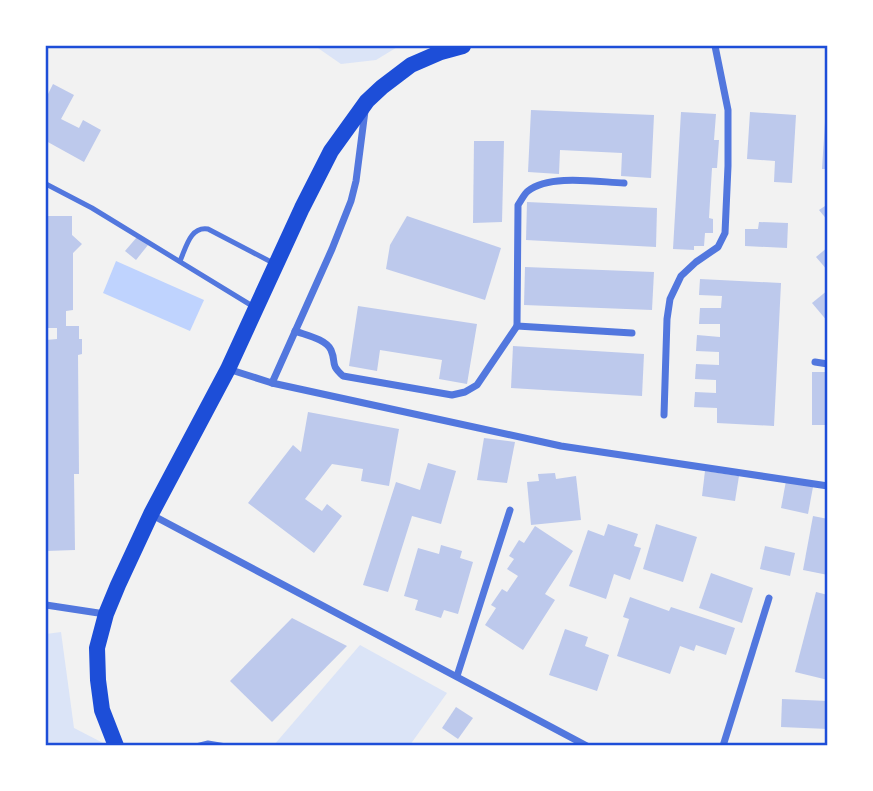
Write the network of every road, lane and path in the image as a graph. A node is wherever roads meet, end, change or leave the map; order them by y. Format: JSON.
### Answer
{"nodes":[{"id":1,"x":463,"y":46,"type":"edge"},
{"id":2,"x":715,"y":46,"type":"edge"},
{"id":3,"x":367,"y":101,"type":"junction"},
{"id":4,"x":624,"y":183,"type":"dead end"},
{"id":5,"x":46,"y":184,"type":"edge"},
{"id":6,"x":180,"y":261,"type":"junction"},
{"id":7,"x":275,"y":264,"type":"junction"},
{"id":8,"x":255,"y":308,"type":"junction"},
{"id":9,"x":517,"y":326,"type":"junction"},
{"id":10,"x":295,"y":331,"type":"junction"},
{"id":11,"x":632,"y":333,"type":"dead end"},
{"id":12,"x":815,"y":362,"type":"dead end"},
{"id":13,"x":828,"y":364,"type":"edge"},
{"id":14,"x":228,"y":369,"type":"junction"},
{"id":15,"x":272,"y":383,"type":"junction"},
{"id":16,"x":664,"y":415,"type":"dead end"},
{"id":17,"x":828,"y":486,"type":"edge"},
{"id":18,"x":510,"y":510,"type":"dead end"},
{"id":19,"x":151,"y":514,"type":"junction"},
{"id":20,"x":769,"y":598,"type":"dead end"},
{"id":21,"x":46,"y":605,"type":"edge"},
{"id":22,"x":106,"y":614,"type":"junction"},
{"id":23,"x":457,"y":676,"type":"junction"},
{"id":24,"x":116,"y":746,"type":"edge"},
{"id":25,"x":196,"y":746,"type":"edge"},
{"id":26,"x":226,"y":746,"type":"edge"},
{"id":27,"x":587,"y":746,"type":"edge"},
{"id":28,"x":723,"y":746,"type":"edge"}],
"edges":[{"from":1,"to":3,"type":"main road"},
{"from":2,"to":16,"type":"street"},
{"from":3,"to":7,"type":"main road"},
{"from":3,"to":10,"type":"street"},
{"from":4,"to":9,"type":"street"},
{"from":5,"to":6,"type":"lane"},
{"from":6,"to":7,"type":"lane"},
{"from":6,"to":8,"type":"lane"},
{"from":7,"to":8,"type":"main road"},
{"from":8,"to":14,"type":"main road"},
{"from":9,"to":10,"type":"street"},
{"from":9,"to":11,"type":"street"},
{"from":10,"to":15,"type":"street"},
{"from":12,"to":13,"type":"street"},
{"from":14,"to":15,"type":"street"},
{"from":14,"to":19,"type":"main road"},
{"from":15,"to":17,"type":"street"},
{"from":18,"to":23,"type":"street"},
{"from":19,"to":22,"type":"main road"},
{"from":19,"to":23,"type":"street"},
{"from":20,"to":28,"type":"street"},
{"from":21,"to":22,"type":"street"},
{"from":22,"to":24,"type":"main road"},
{"from":23,"to":27,"type":"street"},
{"from":25,"to":26,"type":"lane"}]}
